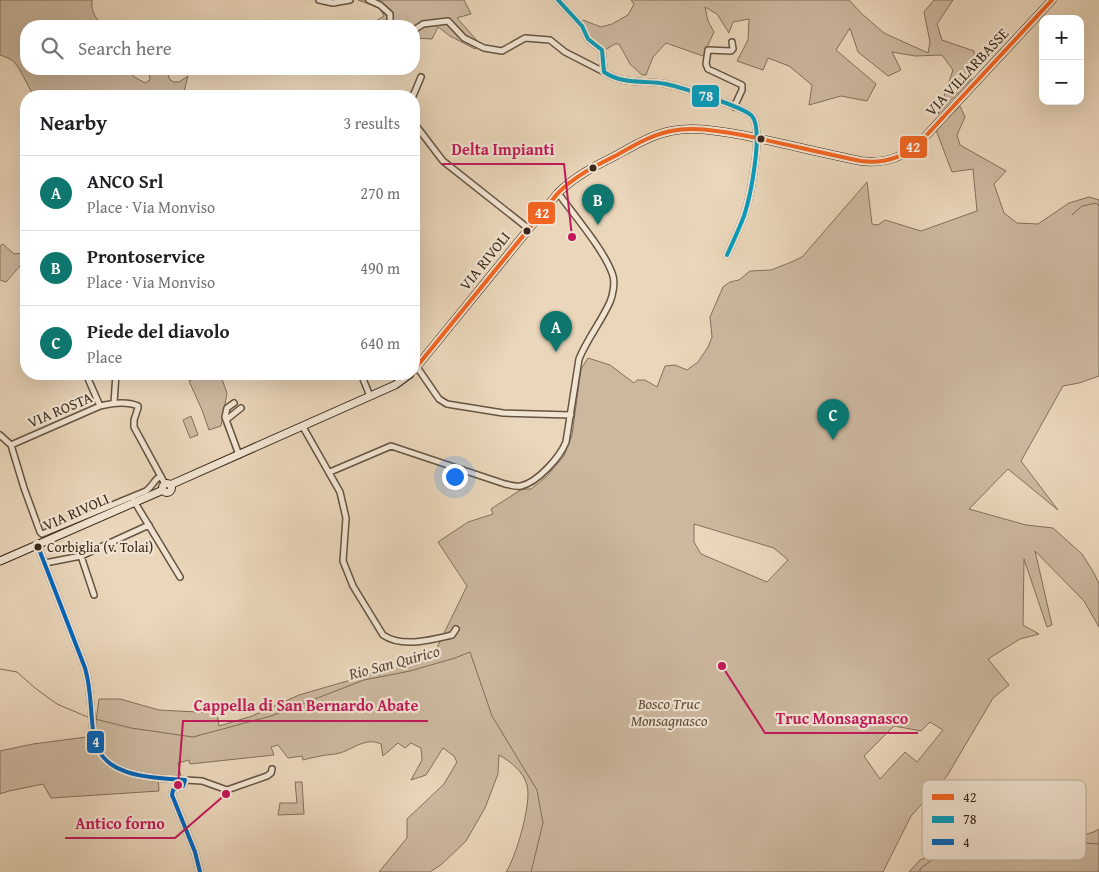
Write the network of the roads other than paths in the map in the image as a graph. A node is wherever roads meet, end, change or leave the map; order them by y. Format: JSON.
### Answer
{"nodes":[{"id":1,"x":319,"y":0,"type":"edge"},
{"id":2,"x":350,"y":0,"type":"edge"},
{"id":3,"x":370,"y":0,"type":"edge"},
{"id":4,"x":558,"y":0,"type":"edge"},
{"id":5,"x":1052,"y":0,"type":"edge"},
{"id":6,"x":390,"y":20,"type":"edge"},
{"id":7,"x":420,"y":26,"type":"edge"},
{"id":8,"x":732,"y":42,"type":"dead end"},
{"id":9,"x":604,"y":72,"type":"junction"},
{"id":10,"x":421,"y":77,"type":"dead end"},
{"id":11,"x":416,"y":90,"type":"edge"},
{"id":12,"x":734,"y":107,"type":"junction"},
{"id":13,"x":420,"y":132,"type":"edge"},
{"id":14,"x":757,"y":138,"type":"junction"},
{"id":15,"x":869,"y":162,"type":"joint"},
{"id":16,"x":558,"y":193,"type":"junction"},
{"id":17,"x":529,"y":229,"type":"junction"},
{"id":18,"x":728,"y":255,"type":"dead end"},
{"id":19,"x":420,"y":363,"type":"edge"},
{"id":20,"x":420,"y":375,"type":"edge"},
{"id":21,"x":89,"y":380,"type":"edge"},
{"id":22,"x":116,"y":380,"type":"edge"},
{"id":23,"x":363,"y":380,"type":"edge"},
{"id":24,"x":401,"y":380,"type":"edge"},
{"id":25,"x":370,"y":396,"type":"junction"},
{"id":26,"x":114,"y":403,"type":"junction"},
{"id":27,"x":234,"y":403,"type":"dead end"},
{"id":28,"x":100,"y":406,"type":"junction"},
{"id":29,"x":240,"y":408,"type":"dead end"},
{"id":30,"x":570,"y":415,"type":"junction"},
{"id":31,"x":226,"y":420,"type":"junction"},
{"id":32,"x":303,"y":427,"type":"junction"},
{"id":33,"x":0,"y":435,"type":"edge"},
{"id":34,"x":11,"y":445,"type":"junction"},
{"id":35,"x":239,"y":455,"type":"junction"},
{"id":36,"x":330,"y":472,"type":"junction"},
{"id":37,"x":161,"y":476,"type":"junction"},
{"id":38,"x":166,"y":486,"type":"junction"},
{"id":39,"x":134,"y":501,"type":"junction"},
{"id":40,"x":149,"y":525,"type":"junction"},
{"id":41,"x":37,"y":544,"type":"junction"},
{"id":42,"x":81,"y":556,"type":"junction"},
{"id":43,"x":0,"y":561,"type":"edge"},
{"id":44,"x":45,"y":563,"type":"junction"},
{"id":45,"x":180,"y":577,"type":"dead end"},
{"id":46,"x":94,"y":595,"type":"dead end"},
{"id":47,"x":456,"y":629,"type":"dead end"},
{"id":48,"x":272,"y":769,"type":"dead end"},
{"id":49,"x":185,"y":780,"type":"junction"},
{"id":50,"x":200,"y":872,"type":"edge"}],
"edges":[{"from":1,"to":2,"type":"street"},
{"from":3,"to":6,"type":"street"},
{"from":4,"to":9,"type":"street"},
{"from":5,"to":15,"type":"street","name":"VIA VILLARBASSE"},
{"from":7,"to":9,"type":"street"},
{"from":8,"to":12,"type":"street"},
{"from":9,"to":12,"type":"street"},
{"from":10,"to":11,"type":"street"},
{"from":12,"to":14,"type":"street"},
{"from":13,"to":17,"type":"street"},
{"from":14,"to":15,"type":"street","name":"VIA RIVOLI"},
{"from":14,"to":16,"type":"street","name":"VIA RIVOLI"},
{"from":14,"to":18,"type":"street"},
{"from":16,"to":17,"type":"street","name":"VIA RIVOLI"},
{"from":16,"to":30,"type":"street"},
{"from":17,"to":19,"type":"street","name":"VIA RIVOLI"},
{"from":20,"to":30,"type":"street"},
{"from":21,"to":28,"type":"street"},
{"from":22,"to":26,"type":"street"},
{"from":23,"to":25,"type":"street"},
{"from":24,"to":25,"type":"street","name":"VIA RIVOLI"},
{"from":25,"to":32,"type":"street","name":"VIA RIVOLI"},
{"from":26,"to":28,"type":"street","name":"VIA ROSTA"},
{"from":26,"to":37,"type":"street","name":"VIA ROSTA"},
{"from":27,"to":31,"type":"street"},
{"from":28,"to":34,"type":"street","name":"VIA ROSTA"},
{"from":29,"to":31,"type":"street"},
{"from":30,"to":36,"type":"street"},
{"from":31,"to":35,"type":"street"},
{"from":32,"to":35,"type":"street","name":"VIA RIVOLI"},
{"from":32,"to":36,"type":"street"},
{"from":33,"to":34,"type":"street"},
{"from":34,"to":37,"type":"street"},
{"from":35,"to":38,"type":"street","name":"VIA RIVOLI"},
{"from":36,"to":47,"type":"street"},
{"from":37,"to":38,"type":"street","name":"VIA ROSTA"},
{"from":38,"to":39,"type":"street","name":"VIA RIVOLI"},
{"from":39,"to":40,"type":"street"},
{"from":39,"to":41,"type":"street","name":"VIA RIVOLI"},
{"from":40,"to":42,"type":"street"},
{"from":40,"to":45,"type":"street"},
{"from":41,"to":43,"type":"street","name":"VIA RIVOLI"},
{"from":41,"to":44,"type":"street"},
{"from":42,"to":44,"type":"street"},
{"from":42,"to":46,"type":"street"},
{"from":44,"to":49,"type":"street"},
{"from":48,"to":49,"type":"street"},
{"from":49,"to":50,"type":"street"}]}
